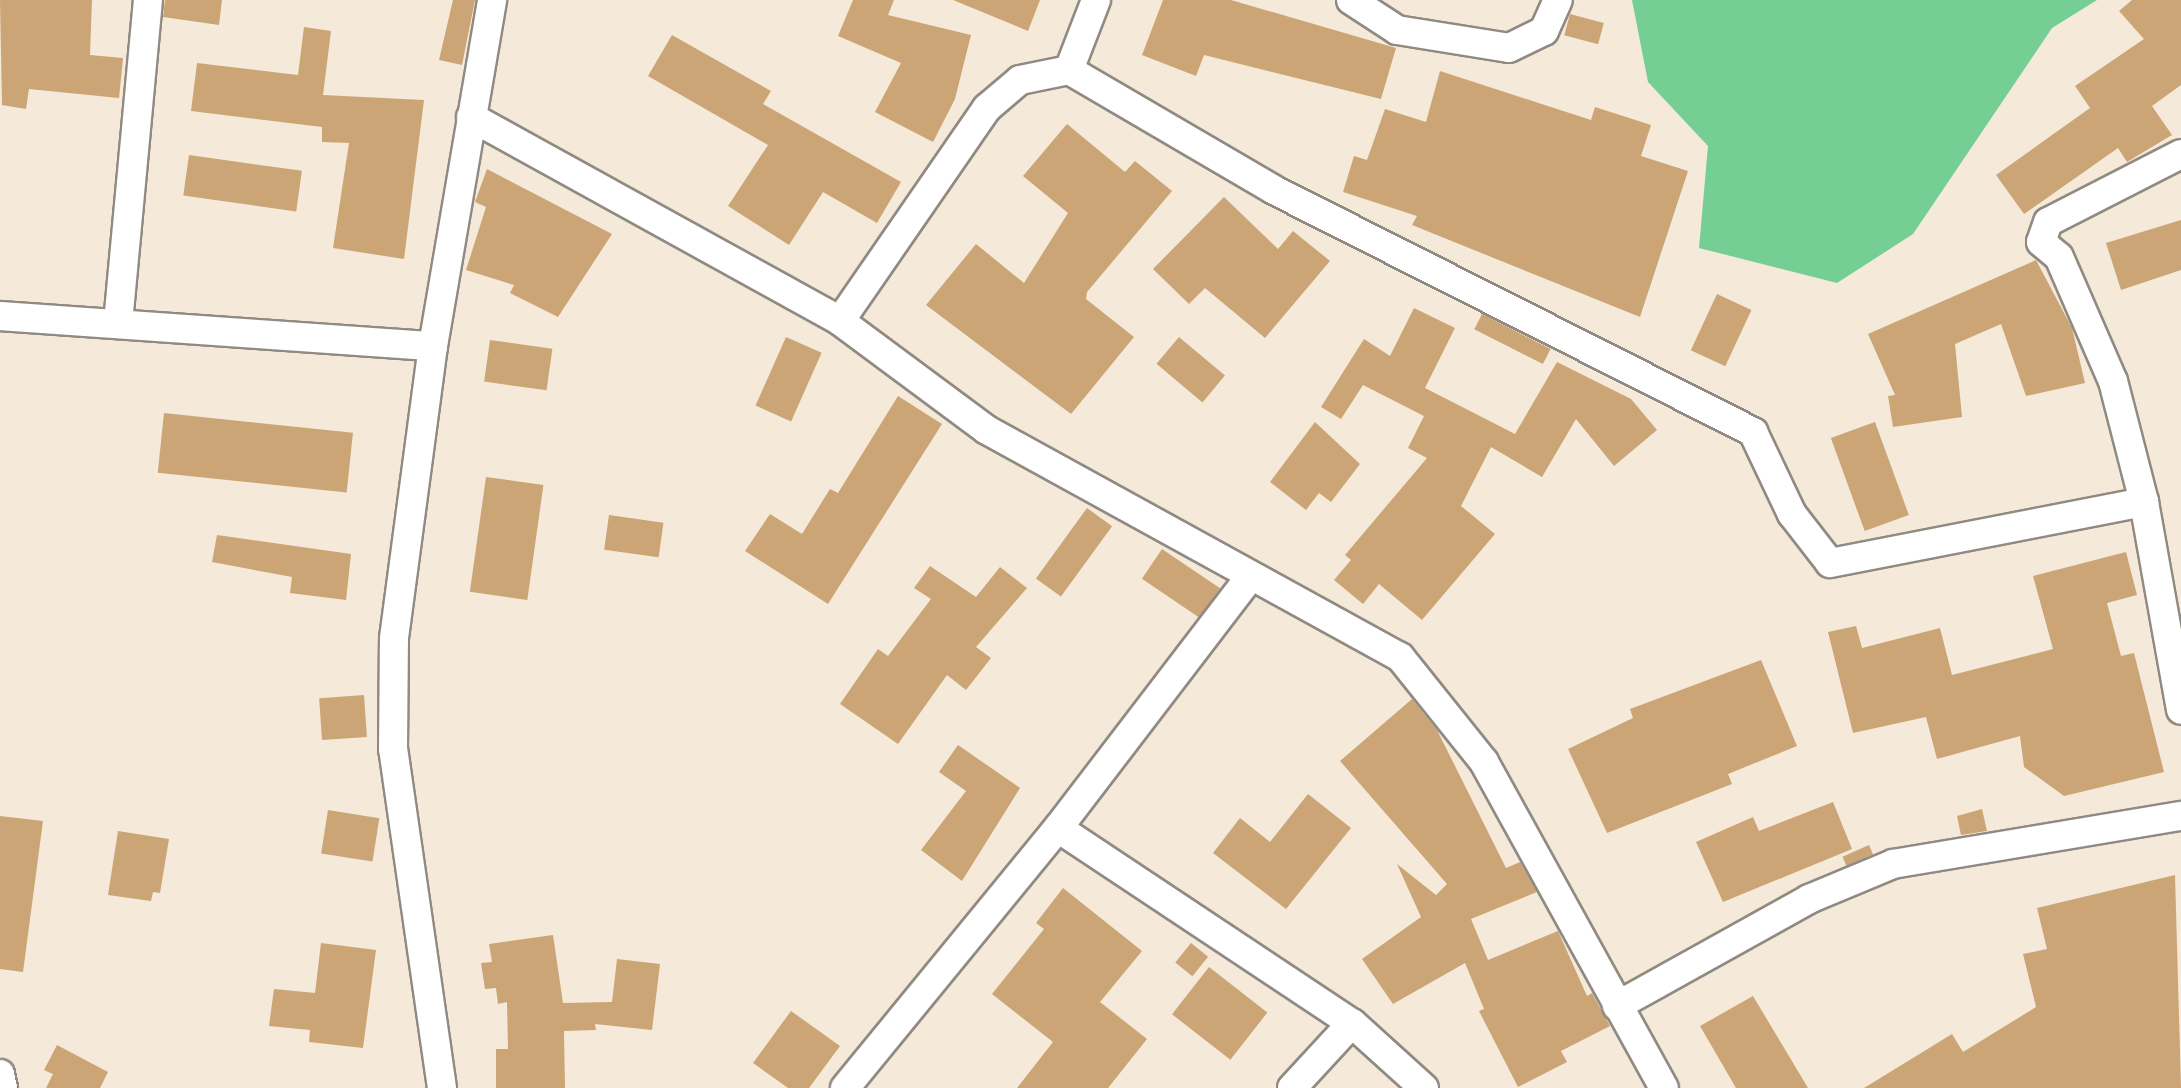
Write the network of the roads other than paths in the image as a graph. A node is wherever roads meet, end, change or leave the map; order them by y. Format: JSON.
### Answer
{"nodes":[{"id":1,"x":148,"y":0,"type":"edge"},
{"id":2,"x":492,"y":0,"type":"edge"},
{"id":3,"x":1096,"y":0,"type":"edge"},
{"id":4,"x":1351,"y":0,"type":"edge"},
{"id":5,"x":1558,"y":0,"type":"edge"},
{"id":6,"x":1069,"y":70,"type":"junction"},
{"id":7,"x":471,"y":117,"type":"junction"},
{"id":8,"x":2181,"y":154,"type":"edge"},
{"id":9,"x":0,"y":316,"type":"edge"},
{"id":10,"x":840,"y":321,"type":"junction"},
{"id":11,"x":118,"y":323,"type":"junction"},
{"id":12,"x":433,"y":346,"type":"junction"},
{"id":13,"x":2144,"y":502,"type":"junction"},
{"id":14,"x":1249,"y":578,"type":"junction"},
{"id":15,"x":2181,"y":710,"type":"edge"},
{"id":16,"x":2181,"y":816,"type":"edge"},
{"id":17,"x":1058,"y":828,"type":"junction"},
{"id":18,"x":1617,"y":1006,"type":"junction"},
{"id":19,"x":1352,"y":1023,"type":"junction"},
{"id":20,"x":0,"y":1074,"type":"edge"},
{"id":21,"x":3,"y":1088,"type":"edge"},
{"id":22,"x":442,"y":1088,"type":"edge"},
{"id":23,"x":845,"y":1088,"type":"edge"},
{"id":24,"x":1292,"y":1088,"type":"edge"},
{"id":25,"x":1424,"y":1088,"type":"edge"},
{"id":26,"x":1664,"y":1088,"type":"edge"}],
"edges":[{"from":1,"to":11,"type":"street"},
{"from":2,"to":7,"type":"street"},
{"from":3,"to":6,"type":"street"},
{"from":4,"to":5,"type":"street"},
{"from":6,"to":10,"type":"street"},
{"from":6,"to":13,"type":"street"},
{"from":7,"to":10,"type":"street"},
{"from":7,"to":12,"type":"street"},
{"from":8,"to":13,"type":"street"},
{"from":9,"to":11,"type":"street"},
{"from":10,"to":14,"type":"street"},
{"from":11,"to":12,"type":"street"},
{"from":12,"to":22,"type":"street"},
{"from":13,"to":15,"type":"street"},
{"from":14,"to":17,"type":"street"},
{"from":14,"to":18,"type":"street"},
{"from":16,"to":18,"type":"street"},
{"from":17,"to":19,"type":"street"},
{"from":17,"to":23,"type":"street"},
{"from":18,"to":26,"type":"street"},
{"from":19,"to":24,"type":"street"},
{"from":19,"to":25,"type":"street"},
{"from":20,"to":21,"type":"street"}]}
